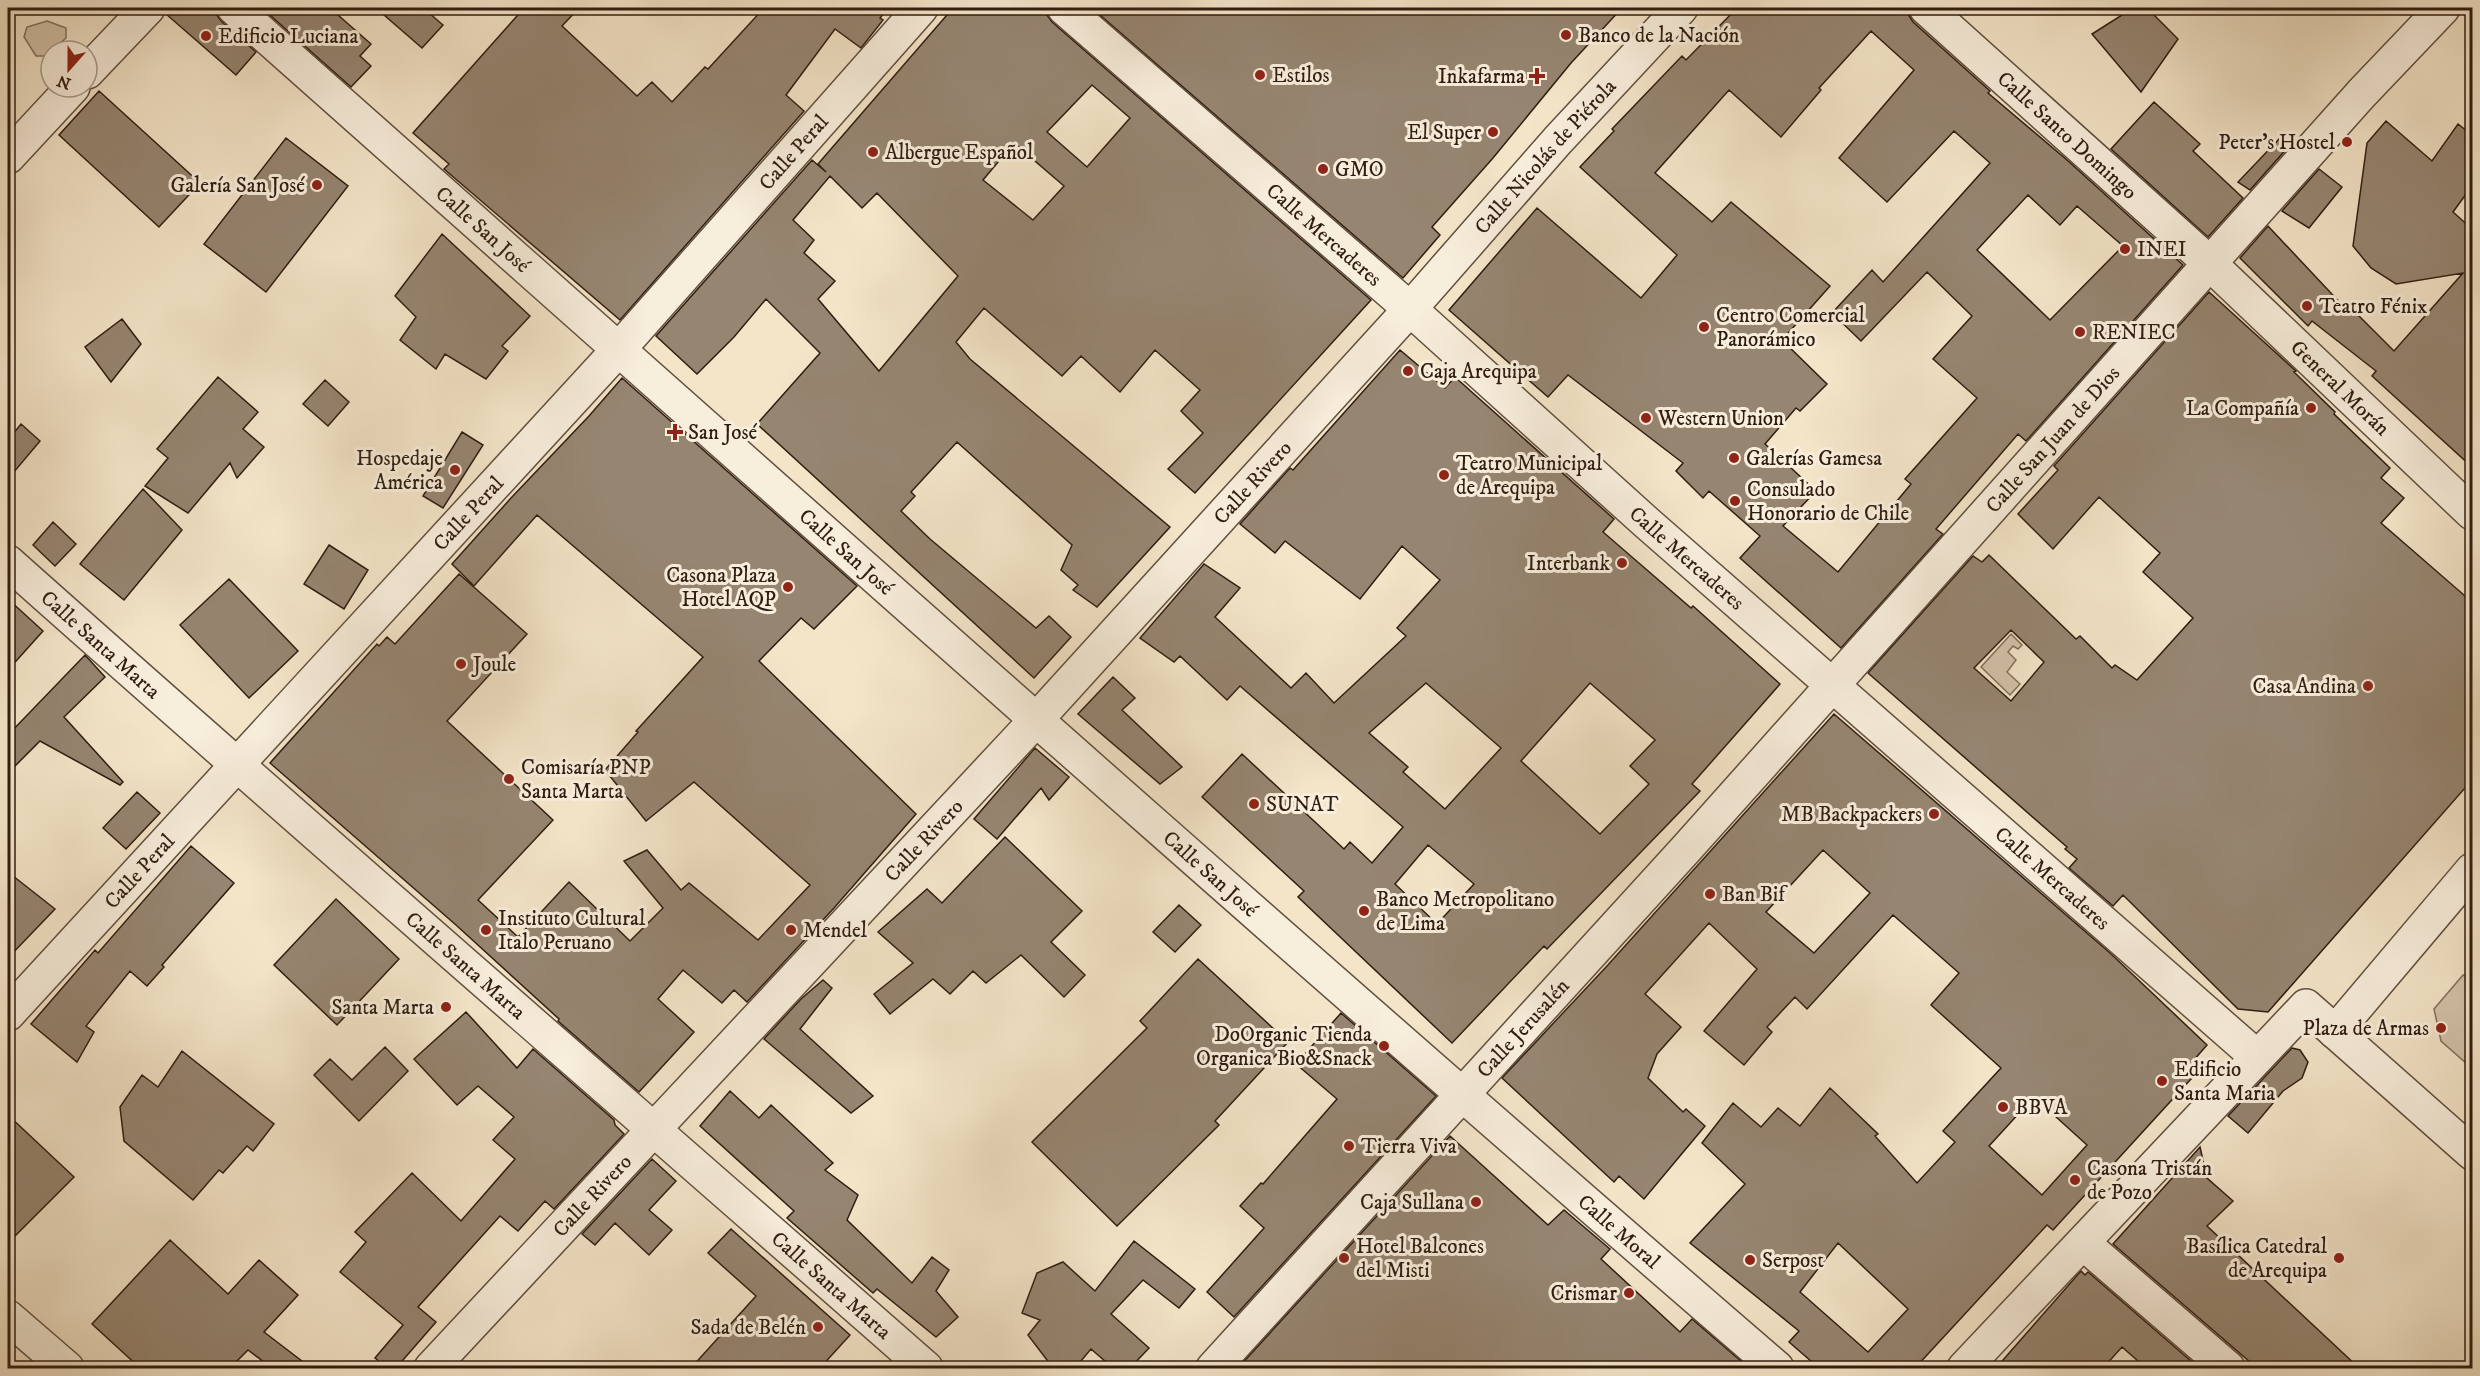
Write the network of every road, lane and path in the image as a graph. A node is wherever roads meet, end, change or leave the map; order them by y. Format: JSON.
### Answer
{"nodes":[{"id":1,"x":148,"y":8,"type":"edge"},
{"id":2,"x":234,"y":8,"type":"edge"},
{"id":3,"x":921,"y":8,"type":"edge"},
{"id":4,"x":1064,"y":8,"type":"edge"},
{"id":5,"x":1681,"y":8,"type":"edge"},
{"id":6,"x":1926,"y":8,"type":"edge"},
{"id":7,"x":2443,"y":8,"type":"edge"},
{"id":8,"x":99,"y":59,"type":"edge"},
{"id":9,"x":62,"y":99,"type":"edge"},
{"id":10,"x":8,"y":157,"type":"edge"},
{"id":11,"x":2210,"y":263,"type":"junction"},
{"id":12,"x":1410,"y":309,"type":"junction"},
{"id":13,"x":619,"y":349,"type":"junction"},
{"id":14,"x":2472,"y":513,"type":"edge"},
{"id":15,"x":8,"y":562,"type":"edge"},
{"id":16,"x":1832,"y":684,"type":"junction"},
{"id":17,"x":1036,"y":720,"type":"junction"},
{"id":18,"x":236,"y":766,"type":"junction"},
{"id":19,"x":2472,"y":870,"type":"edge"},
{"id":20,"x":8,"y":1014,"type":"edge"},
{"id":21,"x":2335,"y":1032,"type":"junction"},
{"id":22,"x":2257,"y":1058,"type":"junction"},
{"id":23,"x":1460,"y":1094,"type":"junction"},
{"id":24,"x":654,"y":1129,"type":"junction"},
{"id":25,"x":2472,"y":1153,"type":"edge"},
{"id":26,"x":2083,"y":1243,"type":"junction"},
{"id":27,"x":8,"y":1317,"type":"edge"},
{"id":28,"x":67,"y":1368,"type":"edge"},
{"id":29,"x":431,"y":1368,"type":"edge"},
{"id":30,"x":926,"y":1368,"type":"edge"},
{"id":31,"x":1213,"y":1368,"type":"edge"},
{"id":32,"x":1777,"y":1368,"type":"edge"},
{"id":33,"x":1964,"y":1368,"type":"edge"},
{"id":34,"x":2228,"y":1368,"type":"edge"}],
"edges":[{"from":1,"to":8,"type":"street"},
{"from":2,"to":13,"type":"street","name":"Calle San José"},
{"from":3,"to":13,"type":"street","name":"Calle Peral"},
{"from":4,"to":12,"type":"street","name":"Calle Mercaderes"},
{"from":5,"to":12,"type":"street","name":"Calle Nicolás de Piérola"},
{"from":6,"to":11,"type":"street","name":"Calle Santo Domingo"},
{"from":7,"to":11,"type":"street","name":"Calle San Juan de Dios"},
{"from":9,"to":10,"type":"street"},
{"from":11,"to":14,"type":"street","name":"General Morán"},
{"from":11,"to":16,"type":"street","name":"Calle San Juan de Dios"},
{"from":12,"to":16,"type":"street","name":"Calle Mercaderes"},
{"from":12,"to":17,"type":"street","name":"Calle Rivero"},
{"from":13,"to":17,"type":"street","name":"Calle San José"},
{"from":13,"to":18,"type":"street","name":"Calle Peral"},
{"from":15,"to":18,"type":"street","name":"Calle Santa Marta"},
{"from":16,"to":22,"type":"street","name":"Calle Mercaderes"},
{"from":16,"to":23,"type":"street","name":"Calle Jerusalén"},
{"from":17,"to":23,"type":"street","name":"Calle San José"},
{"from":17,"to":24,"type":"street","name":"Calle Rivero"},
{"from":18,"to":20,"type":"street","name":"Calle Peral"},
{"from":18,"to":24,"type":"street","name":"Calle Santa Marta"},
{"from":19,"to":21,"type":"street"},
{"from":21,"to":22,"type":"street"},
{"from":21,"to":25,"type":"street"},
{"from":22,"to":26,"type":"street"},
{"from":23,"to":31,"type":"street","name":"Calle Jerusalén"},
{"from":23,"to":32,"type":"street","name":"Calle Moral"},
{"from":24,"to":29,"type":"street","name":"Calle Rivero"},
{"from":24,"to":30,"type":"street","name":"Calle Santa Marta"},
{"from":26,"to":33,"type":"street"},
{"from":26,"to":34,"type":"street"},
{"from":27,"to":28,"type":"street"}]}
